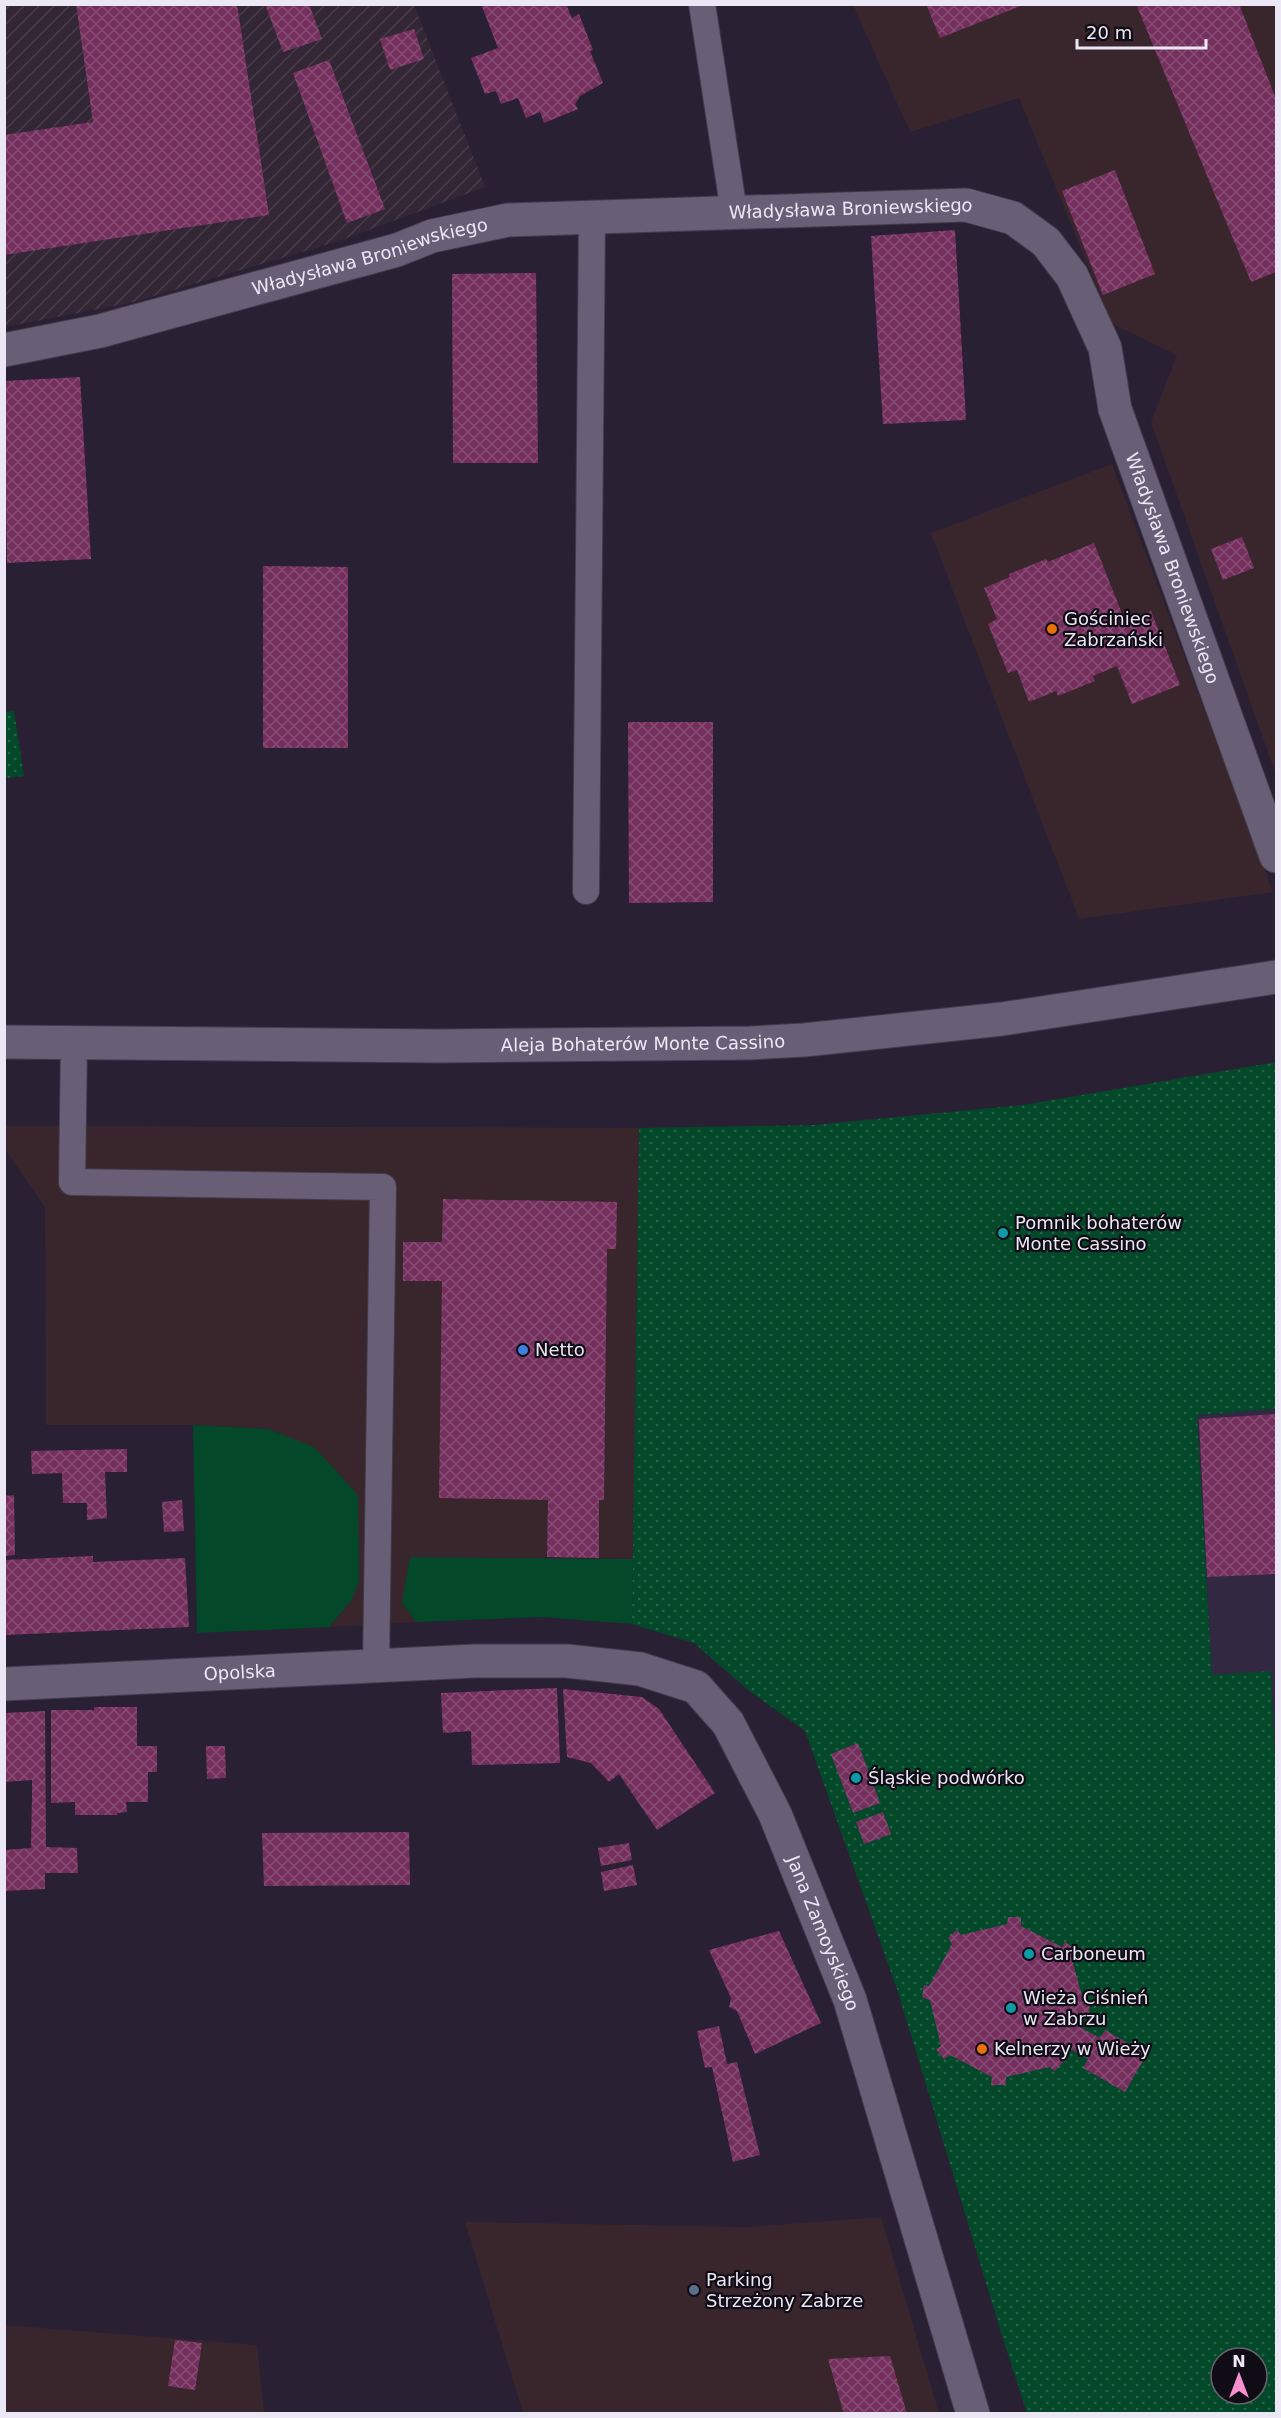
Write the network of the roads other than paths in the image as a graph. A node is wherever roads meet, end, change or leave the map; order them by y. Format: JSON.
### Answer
{"nodes":[{"id":1,"x":702,"y":4,"type":"edge"},
{"id":2,"x":734,"y":212,"type":"junction"},
{"id":3,"x":592,"y":216,"type":"junction"},
{"id":4,"x":4,"y":350,"type":"edge"},
{"id":5,"x":1276,"y":856,"type":"edge"},
{"id":6,"x":586,"y":891,"type":"dead end"},
{"id":7,"x":1276,"y":976,"type":"edge"},
{"id":8,"x":4,"y":1042,"type":"edge"},
{"id":9,"x":74,"y":1043,"type":"junction"},
{"id":10,"x":475,"y":1661,"type":"joint"},
{"id":11,"x":376,"y":1666,"type":"junction"},
{"id":12,"x":4,"y":1684,"type":"edge"},
{"id":13,"x":973,"y":2414,"type":"edge"}],
"edges":[{"from":1,"to":2,"type":"lane"},
{"from":2,"to":3,"type":"street","name":"Władysława Broniewskiego"},
{"from":2,"to":5,"type":"street","name":"Władysława Broniewskiego"},
{"from":3,"to":4,"type":"street","name":"Władysława Broniewskiego"},
{"from":3,"to":6,"type":"lane"},
{"from":7,"to":9,"type":"street","name":"Aleja Bohaterów Monte Cassino"},
{"from":8,"to":9,"type":"street","name":"Aleja Bohaterów Monte Cassino"},
{"from":9,"to":11,"type":"lane"},
{"from":10,"to":11,"type":"street","name":"Opolska"},
{"from":10,"to":13,"type":"street","name":"Jana Zamoyskiego"},
{"from":11,"to":12,"type":"street","name":"Opolska"}]}
